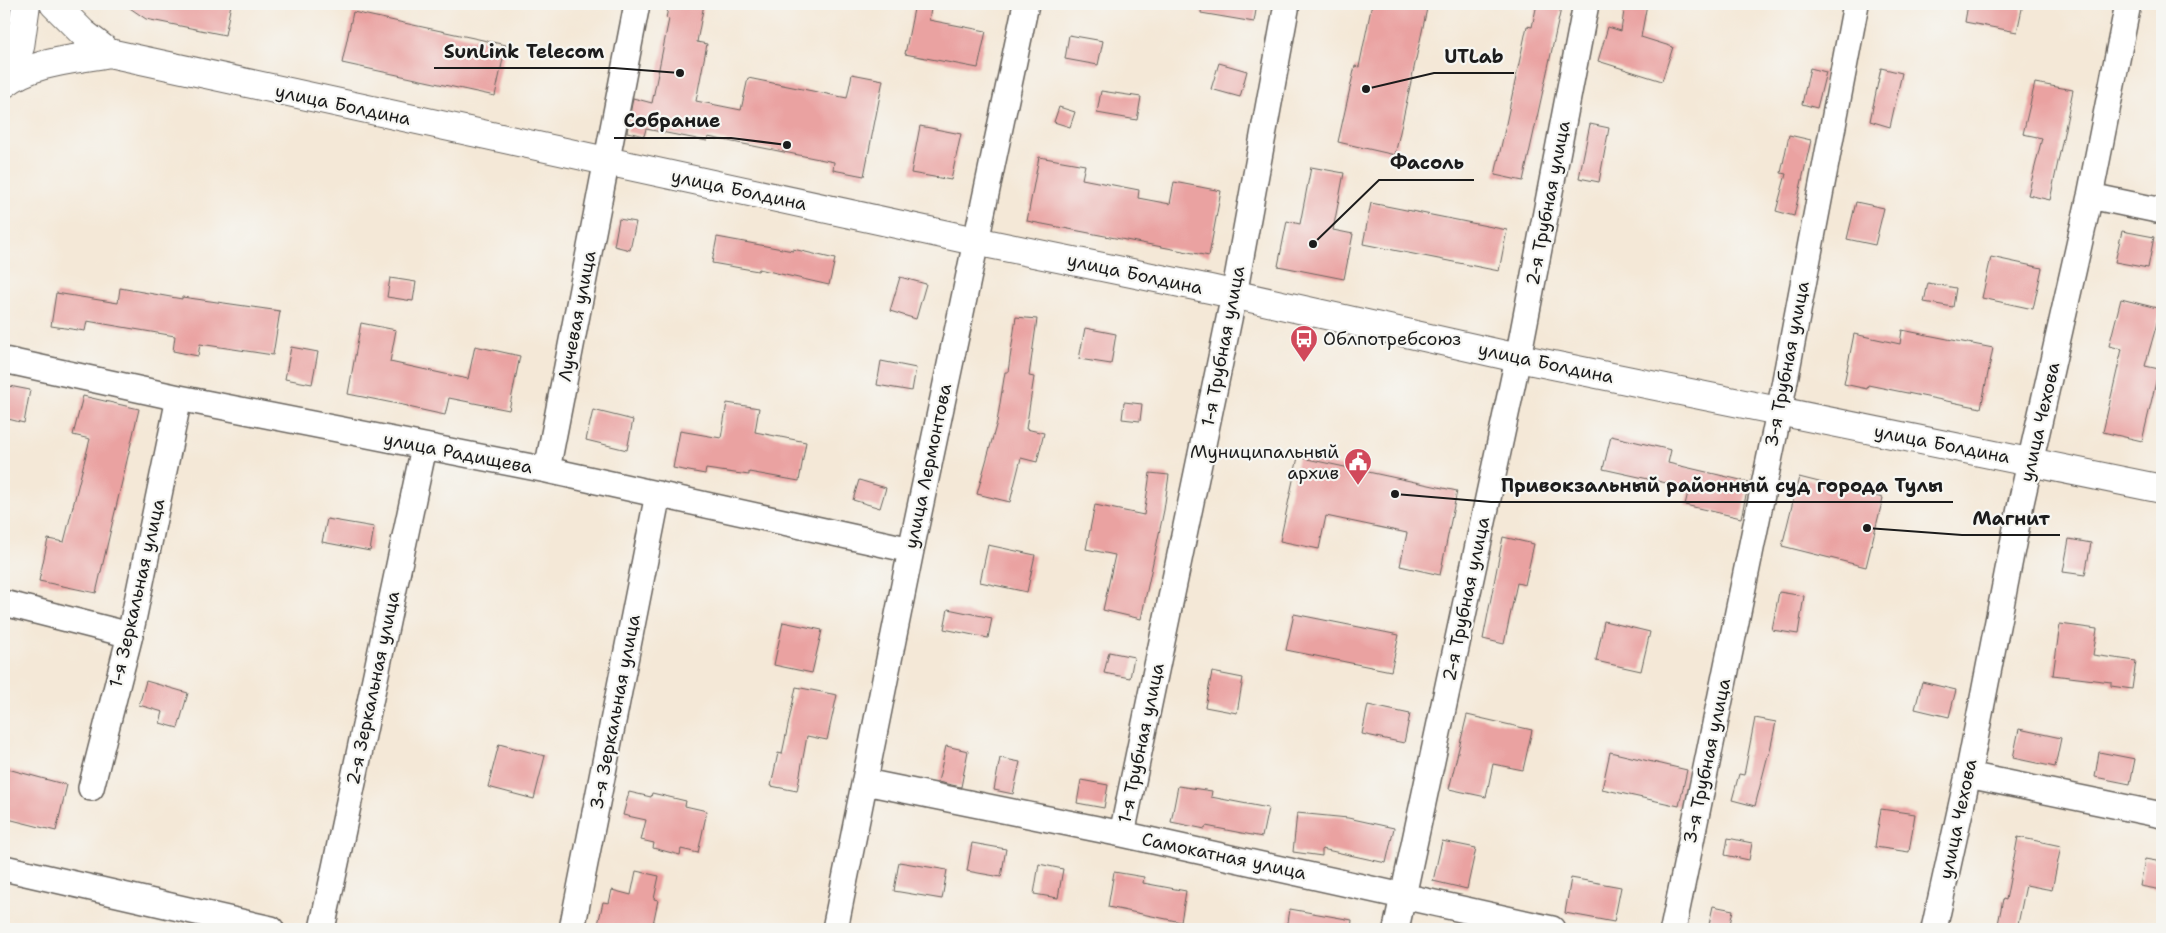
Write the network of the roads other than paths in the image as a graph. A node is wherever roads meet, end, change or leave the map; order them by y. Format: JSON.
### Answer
{"nodes":[{"id":1,"x":26,"y":4,"type":"edge"},
{"id":2,"x":54,"y":4,"type":"edge"},
{"id":3,"x":69,"y":4,"type":"edge"},
{"id":4,"x":637,"y":4,"type":"edge"},
{"id":5,"x":1026,"y":4,"type":"edge"},
{"id":6,"x":1287,"y":4,"type":"edge"},
{"id":7,"x":1586,"y":4,"type":"edge"},
{"id":8,"x":1856,"y":4,"type":"edge"},
{"id":9,"x":2128,"y":4,"type":"edge"},
{"id":10,"x":82,"y":33,"type":"junction"},
{"id":11,"x":109,"y":54,"type":"junction"},
{"id":12,"x":4,"y":84,"type":"edge"},
{"id":13,"x":607,"y":162,"type":"junction"},
{"id":14,"x":2090,"y":196,"type":"junction"},
{"id":15,"x":2162,"y":211,"type":"edge"},
{"id":16,"x":975,"y":241,"type":"junction"},
{"id":17,"x":1234,"y":295,"type":"junction"},
{"id":18,"x":1518,"y":358,"type":"junction"},
{"id":19,"x":4,"y":360,"type":"edge"},
{"id":20,"x":179,"y":398,"type":"junction"},
{"id":21,"x":1779,"y":412,"type":"junction"},
{"id":22,"x":424,"y":447,"type":"junction"},
{"id":23,"x":2031,"y":462,"type":"junction"},
{"id":24,"x":547,"y":470,"type":"junction"},
{"id":25,"x":2162,"y":489,"type":"edge"},
{"id":26,"x":658,"y":494,"type":"junction"},
{"id":27,"x":911,"y":550,"type":"junction"},
{"id":28,"x":4,"y":603,"type":"edge"},
{"id":29,"x":130,"y":635,"type":"junction"},
{"id":30,"x":1968,"y":775,"type":"junction"},
{"id":31,"x":865,"y":782,"type":"junction"},
{"id":32,"x":91,"y":788,"type":"dead end"},
{"id":33,"x":2162,"y":815,"type":"edge"},
{"id":34,"x":1122,"y":834,"type":"junction"},
{"id":35,"x":4,"y":868,"type":"edge"},
{"id":36,"x":1404,"y":895,"type":"junction"},
{"id":37,"x":271,"y":929,"type":"edge"},
{"id":38,"x":322,"y":929,"type":"edge"},
{"id":39,"x":572,"y":929,"type":"edge"},
{"id":40,"x":834,"y":929,"type":"edge"},
{"id":41,"x":1396,"y":929,"type":"edge"},
{"id":42,"x":1552,"y":929,"type":"edge"},
{"id":43,"x":1673,"y":929,"type":"edge"},
{"id":44,"x":1934,"y":929,"type":"edge"}],
"edges":[{"from":1,"to":12,"type":"main road"},
{"from":2,"to":10,"type":"main road"},
{"from":3,"to":10,"type":"main road"},
{"from":4,"to":13,"type":"street","name":"Лучевая улица"},
{"from":5,"to":16,"type":"street","name":"улица Лермонтова"},
{"from":6,"to":17,"type":"street","name":"1-я Трубная улица"},
{"from":7,"to":18,"type":"street","name":"2-я Трубная улица"},
{"from":8,"to":21,"type":"street","name":"3-я Трубная улица"},
{"from":9,"to":14,"type":"street","name":"улица Чехова"},
{"from":10,"to":11,"type":"main road"},
{"from":11,"to":12,"type":"main road"},
{"from":11,"to":13,"type":"main road","name":"улица Болдина"},
{"from":13,"to":16,"type":"main road","name":"улица Болдина"},
{"from":13,"to":24,"type":"street","name":"Лучевая улица"},
{"from":14,"to":15,"type":"street"},
{"from":14,"to":23,"type":"street","name":"улица Чехова"},
{"from":16,"to":17,"type":"main road","name":"улица Болдина"},
{"from":16,"to":27,"type":"street","name":"улица Лермонтова"},
{"from":17,"to":18,"type":"main road","name":"улица Болдина"},
{"from":17,"to":34,"type":"street","name":"1-я Трубная улица"},
{"from":18,"to":21,"type":"main road","name":"улица Болдина"},
{"from":18,"to":36,"type":"street","name":"2-я Трубная улица"},
{"from":19,"to":20,"type":"street","name":"улица Радищева"},
{"from":20,"to":22,"type":"street","name":"улица Радищева"},
{"from":20,"to":29,"type":"street","name":"1-я Зеркальная улица"},
{"from":21,"to":23,"type":"main road","name":"улица Болдина"},
{"from":21,"to":43,"type":"street","name":"3-я Трубная улица"},
{"from":22,"to":24,"type":"street","name":"улица Радищева"},
{"from":22,"to":38,"type":"street","name":"2-я Зеркальная улица"},
{"from":23,"to":25,"type":"main road","name":"улица Болдина"},
{"from":23,"to":30,"type":"street","name":"улица Чехова"},
{"from":24,"to":26,"type":"street","name":"улица Радищева"},
{"from":26,"to":27,"type":"street","name":"улица Радищева"},
{"from":26,"to":39,"type":"street","name":"3-я Зеркальная улица"},
{"from":27,"to":31,"type":"street","name":"улица Лермонтова"},
{"from":28,"to":29,"type":"street"},
{"from":29,"to":32,"type":"street","name":"1-я Зеркальная улица"},
{"from":30,"to":33,"type":"street"},
{"from":30,"to":44,"type":"street","name":"улица Чехова"},
{"from":31,"to":34,"type":"street","name":"Самокатная улица"},
{"from":31,"to":40,"type":"street","name":"улица Лермонтова"},
{"from":34,"to":36,"type":"street","name":"Самокатная улица"},
{"from":35,"to":37,"type":"street"},
{"from":36,"to":41,"type":"street","name":"2-я Трубная улица"},
{"from":36,"to":42,"type":"street","name":"Самокатная улица"}]}
